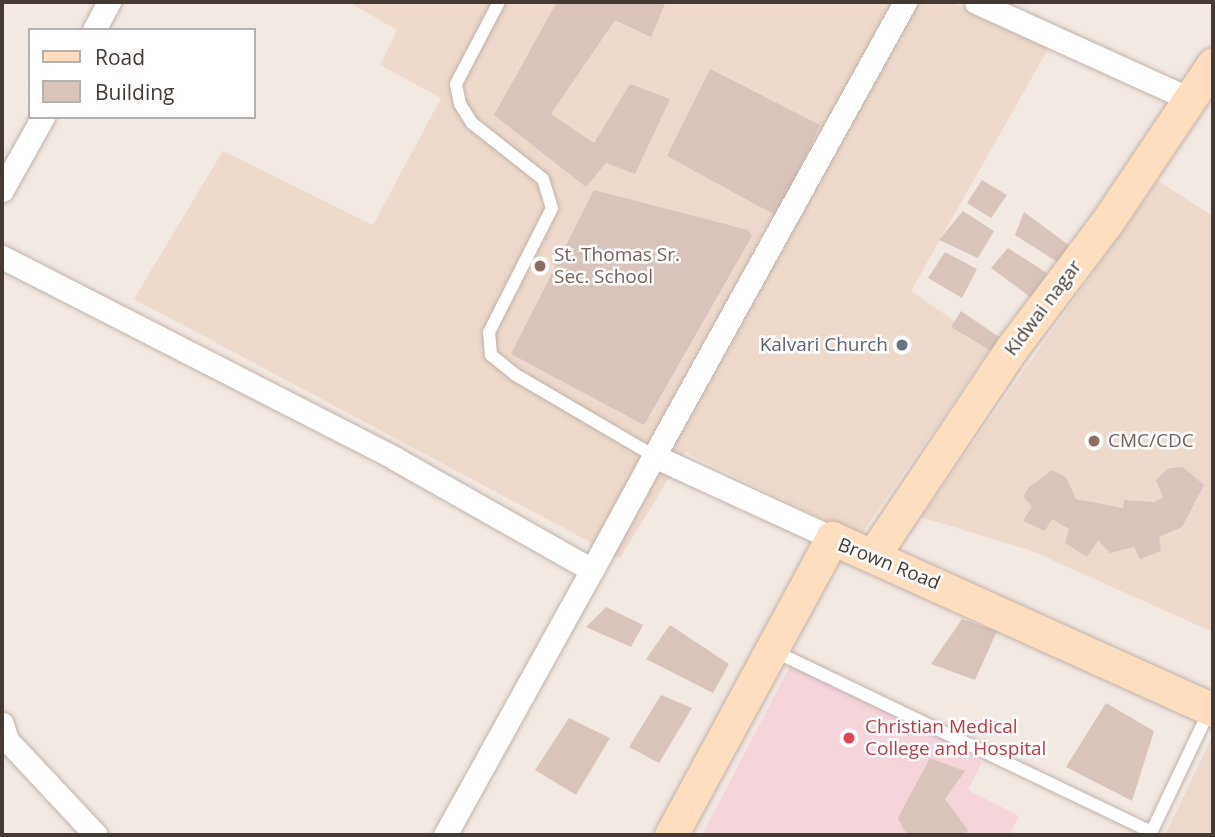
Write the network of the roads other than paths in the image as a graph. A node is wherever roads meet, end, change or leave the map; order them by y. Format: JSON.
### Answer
{"nodes":[{"id":1,"x":109,"y":2,"type":"edge"},
{"id":2,"x":499,"y":2,"type":"edge"},
{"id":3,"x":905,"y":2,"type":"edge"},
{"id":4,"x":976,"y":2,"type":"edge"},
{"id":5,"x":95,"y":28,"type":"edge"},
{"id":6,"x":1213,"y":64,"type":"edge"},
{"id":7,"x":1192,"y":100,"type":"junction"},
{"id":8,"x":42,"y":119,"type":"edge"},
{"id":9,"x":5,"y":174,"type":"edge"},
{"id":10,"x":2,"y":257,"type":"edge"},
{"id":11,"x":654,"y":456,"type":"junction"},
{"id":12,"x":832,"y":538,"type":"junction"},
{"id":13,"x":874,"y":554,"type":"junction"},
{"id":14,"x":592,"y":570,"type":"junction"},
{"id":15,"x":770,"y":650,"type":"junction"},
{"id":16,"x":1212,"y":709,"type":"edge"},
{"id":17,"x":4,"y":737,"type":"edge"},
{"id":18,"x":1151,"y":833,"type":"edge"},
{"id":19,"x":96,"y":835,"type":"edge"},
{"id":20,"x":445,"y":835,"type":"edge"},
{"id":21,"x":671,"y":835,"type":"edge"}],
"edges":[{"from":1,"to":5,"type":"street"},
{"from":2,"to":11,"type":"lane"},
{"from":3,"to":11,"type":"street"},
{"from":4,"to":7,"type":"street"},
{"from":6,"to":7,"type":"street","name":"Kidwai nagar"},
{"from":7,"to":13,"type":"street","name":"Kidwai nagar"},
{"from":8,"to":9,"type":"street"},
{"from":10,"to":14,"type":"street"},
{"from":11,"to":12,"type":"street"},
{"from":11,"to":14,"type":"street"},
{"from":12,"to":13,"type":"street","name":"Brown Road"},
{"from":12,"to":15,"type":"street","name":"Brown Road"},
{"from":13,"to":16,"type":"street","name":"Brown Road"},
{"from":14,"to":20,"type":"street"},
{"from":15,"to":18,"type":"lane"},
{"from":15,"to":21,"type":"street","name":"Brown Road"},
{"from":16,"to":18,"type":"lane"},
{"from":17,"to":19,"type":"street"}]}
